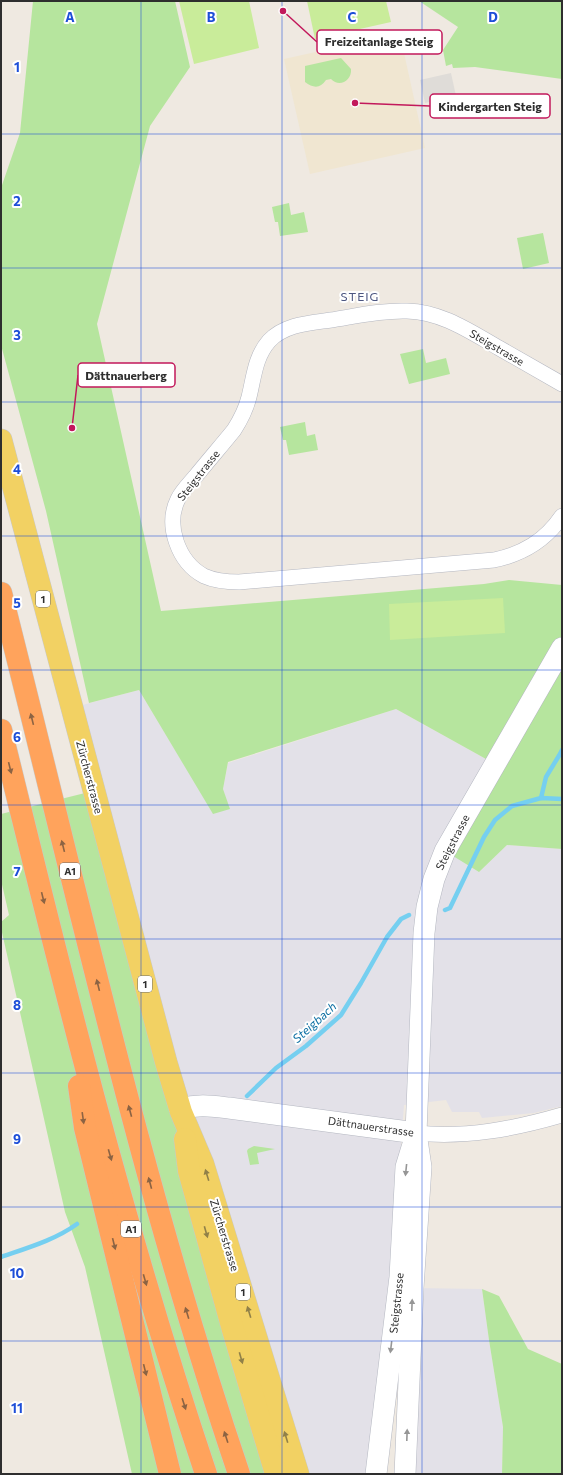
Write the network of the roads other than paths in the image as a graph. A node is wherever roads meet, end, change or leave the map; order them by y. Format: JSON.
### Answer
{"nodes":[{"id":1,"x":562,"y":384,"type":"edge"},
{"id":2,"x":1,"y":440,"type":"edge"},
{"id":3,"x":562,"y":516,"type":"edge"},
{"id":4,"x":1,"y":593,"type":"edge"},
{"id":5,"x":562,"y":648,"type":"edge"},
{"id":6,"x":1,"y":730,"type":"edge"},
{"id":7,"x":64,"y":982,"type":"junction"},
{"id":8,"x":180,"y":1110,"type":"junction"},
{"id":9,"x":562,"y":1115,"type":"edge"},
{"id":10,"x":416,"y":1133,"type":"junction"},
{"id":11,"x":170,"y":1474,"type":"edge"},
{"id":12,"x":206,"y":1474,"type":"edge"},
{"id":13,"x":238,"y":1474,"type":"edge"},
{"id":14,"x":276,"y":1474,"type":"edge"},
{"id":15,"x":298,"y":1474,"type":"edge"},
{"id":16,"x":376,"y":1474,"type":"edge"},
{"id":17,"x":405,"y":1474,"type":"edge"}],
"edges":[{"from":1,"to":3,"type":"street","name":"Steigstrasse"},
{"from":2,"to":8,"type":"main road","name":"Zürcherstrasse","number":"1"},
{"from":13,"to":4,"type":"highway","number":"A1","one_way":true},
{"from":5,"to":10,"type":"main road","name":"Steigstrasse"},
{"from":6,"to":7,"type":"highway","number":"A1","one_way":true},
{"from":7,"to":11,"type":"highway","number":"A1","one_way":true},
{"from":7,"to":12,"type":"highway","number":"A1","one_way":true},
{"from":8,"to":10,"type":"main road","name":"Dättnauerstrasse"},
{"from":8,"to":14,"type":"main road","name":"Zürcherstrasse","number":"1","one_way":true},
{"from":15,"to":8,"type":"main road","name":"Zürcherstrasse","number":"1","one_way":true},
{"from":9,"to":10,"type":"street","name":"Dättnauerstrasse"},
{"from":10,"to":16,"type":"main road","name":"Steigstrasse","one_way":true},
{"from":17,"to":10,"type":"main road","name":"Steigstrasse","one_way":true}]}
